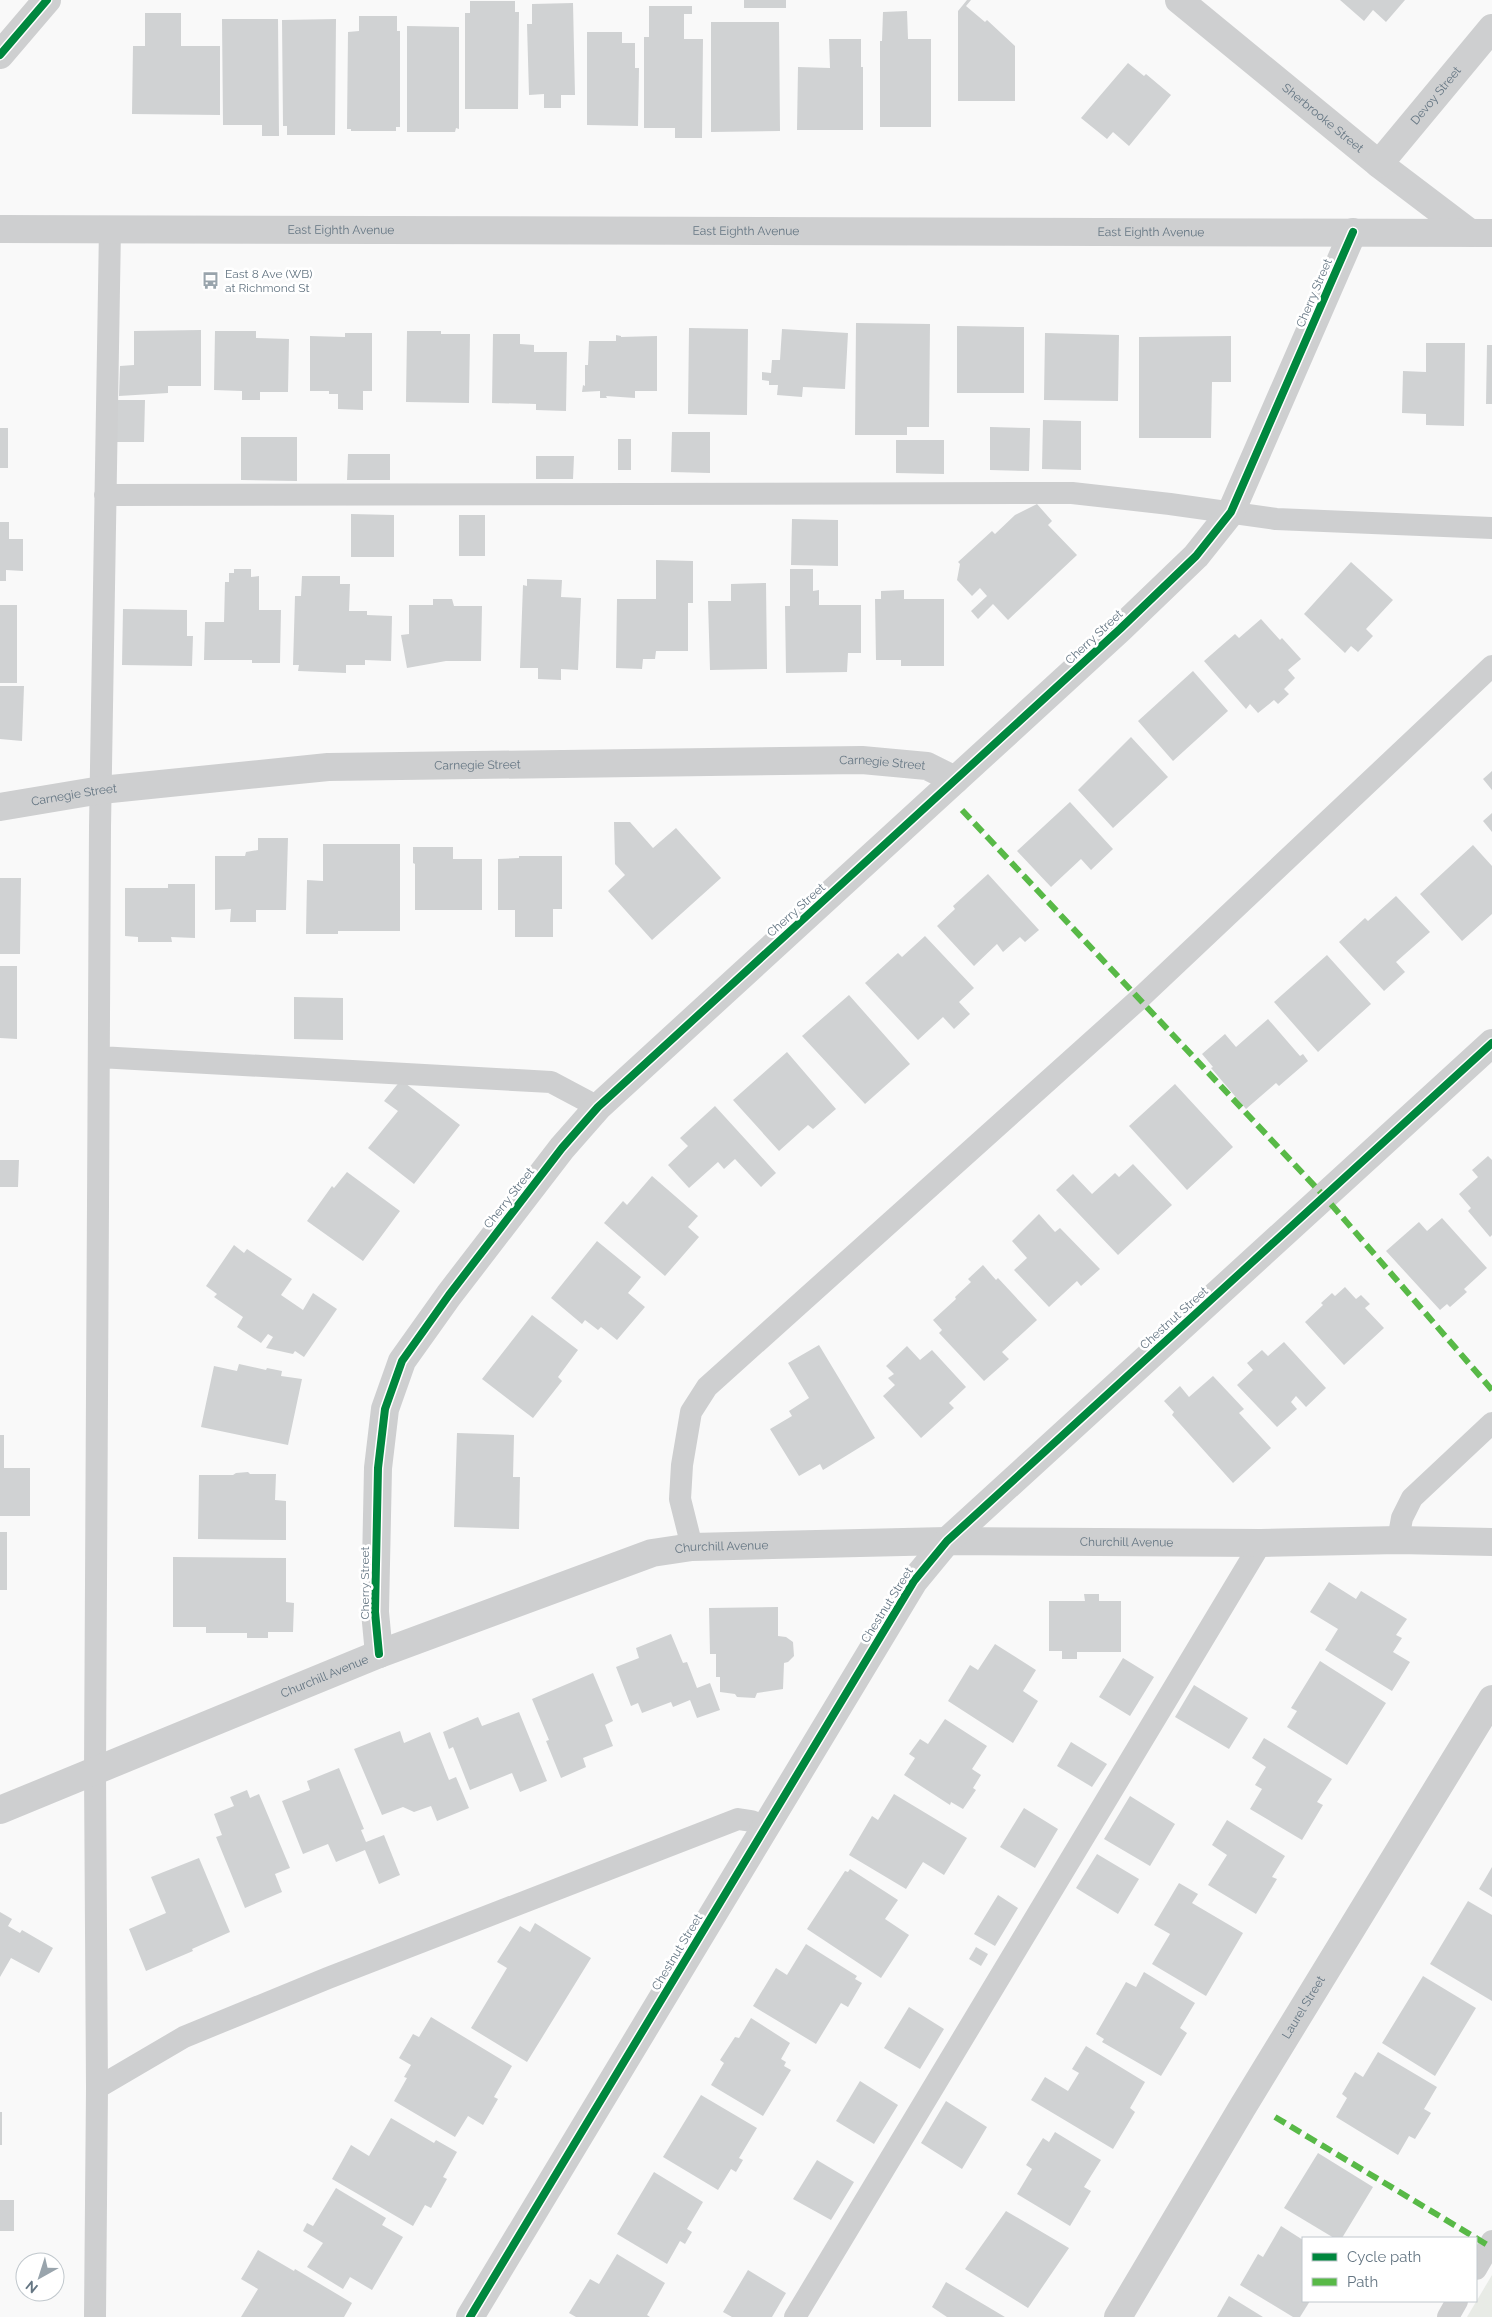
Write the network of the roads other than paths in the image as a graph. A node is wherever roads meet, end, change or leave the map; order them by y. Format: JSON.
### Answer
{"nodes":[{"id":1,"x":47,"y":0,"type":"edge"},
{"id":2,"x":1179,"y":0,"type":"edge"},
{"id":3,"x":1492,"y":28,"type":"edge"},
{"id":4,"x":0,"y":55,"type":"edge"},
{"id":5,"x":1379,"y":164,"type":"junction"},
{"id":6,"x":110,"y":228,"type":"junction"},
{"id":7,"x":0,"y":229,"type":"edge"},
{"id":8,"x":1353,"y":232,"type":"junction"},
{"id":9,"x":1481,"y":233,"type":"edge"},
{"id":10,"x":105,"y":495,"type":"junction"},
{"id":11,"x":1231,"y":512,"type":"junction"},
{"id":12,"x":1492,"y":528,"type":"edge"},
{"id":13,"x":1492,"y":666,"type":"edge"},
{"id":14,"x":955,"y":780,"type":"junction"},
{"id":15,"x":102,"y":790,"type":"junction"},
{"id":16,"x":0,"y":807,"type":"edge"},
{"id":17,"x":1492,"y":1043,"type":"edge"},
{"id":18,"x":99,"y":1058,"type":"junction"},
{"id":19,"x":598,"y":1107,"type":"junction"},
{"id":20,"x":1492,"y":1423,"type":"edge"},
{"id":21,"x":1398,"y":1540,"type":"junction"},
{"id":22,"x":946,"y":1541,"type":"junction"},
{"id":23,"x":1492,"y":1542,"type":"edge"},
{"id":24,"x":1261,"y":1543,"type":"junction"},
{"id":25,"x":692,"y":1547,"type":"junction"},
{"id":26,"x":378,"y":1654,"type":"junction"},
{"id":27,"x":1492,"y":1699,"type":"edge"},
{"id":28,"x":95,"y":1770,"type":"junction"},
{"id":29,"x":0,"y":1810,"type":"edge"},
{"id":30,"x":766,"y":1827,"type":"junction"},
{"id":31,"x":97,"y":2088,"type":"junction"},
{"id":32,"x":1492,"y":2241,"type":"edge"},
{"id":33,"x":1477,"y":2267,"type":"edge"},
{"id":34,"x":1457,"y":2302,"type":"edge"},
{"id":35,"x":95,"y":2317,"type":"edge"},
{"id":36,"x":470,"y":2317,"type":"edge"},
{"id":37,"x":795,"y":2317,"type":"edge"},
{"id":38,"x":1118,"y":2317,"type":"edge"},
{"id":39,"x":1448,"y":2317,"type":"edge"}],
"edges":[{"from":1,"to":4,"type":"street"},
{"from":2,"to":5,"type":"street","name":"Sherbrooke Street"},
{"from":3,"to":5,"type":"street","name":"Devoy Street"},
{"from":5,"to":9,"type":"street","name":"Sherbrooke Street"},
{"from":6,"to":7,"type":"street","name":"East Eighth Avenue"},
{"from":6,"to":8,"type":"street","name":"East Eighth Avenue"},
{"from":6,"to":10,"type":"lane"},
{"from":8,"to":9,"type":"street","name":"East Eighth Avenue"},
{"from":8,"to":11,"type":"street","name":"Cherry Street"},
{"from":10,"to":11,"type":"lane"},
{"from":10,"to":15,"type":"lane"},
{"from":11,"to":12,"type":"lane"},
{"from":11,"to":14,"type":"street","name":"Cherry Street"},
{"from":13,"to":25,"type":"lane"},
{"from":14,"to":15,"type":"street","name":"Carnegie Street"},
{"from":14,"to":19,"type":"street","name":"Cherry Street"},
{"from":15,"to":16,"type":"street","name":"Carnegie Street"},
{"from":15,"to":18,"type":"lane"},
{"from":17,"to":22,"type":"street","name":"Chestnut Street"},
{"from":18,"to":19,"type":"lane"},
{"from":18,"to":28,"type":"lane"},
{"from":19,"to":26,"type":"street","name":"Cherry Street"},
{"from":20,"to":21,"type":"lane"},
{"from":21,"to":23,"type":"street","name":"Churchill Avenue"},
{"from":21,"to":24,"type":"street","name":"Churchill Avenue"},
{"from":22,"to":24,"type":"street","name":"Churchill Avenue"},
{"from":22,"to":25,"type":"street","name":"Churchill Avenue"},
{"from":22,"to":30,"type":"street","name":"Chestnut Street"},
{"from":24,"to":37,"type":"lane"},
{"from":25,"to":26,"type":"street","name":"Churchill Avenue"},
{"from":26,"to":28,"type":"street","name":"Churchill Avenue"},
{"from":27,"to":38,"type":"street","name":"Laurel Street"},
{"from":28,"to":29,"type":"street","name":"Churchill Avenue"},
{"from":28,"to":31,"type":"lane"},
{"from":30,"to":31,"type":"lane"},
{"from":30,"to":36,"type":"street","name":"Chestnut Street"},
{"from":31,"to":35,"type":"lane"},
{"from":32,"to":33,"type":"lane"},
{"from":34,"to":39,"type":"lane"}]}
